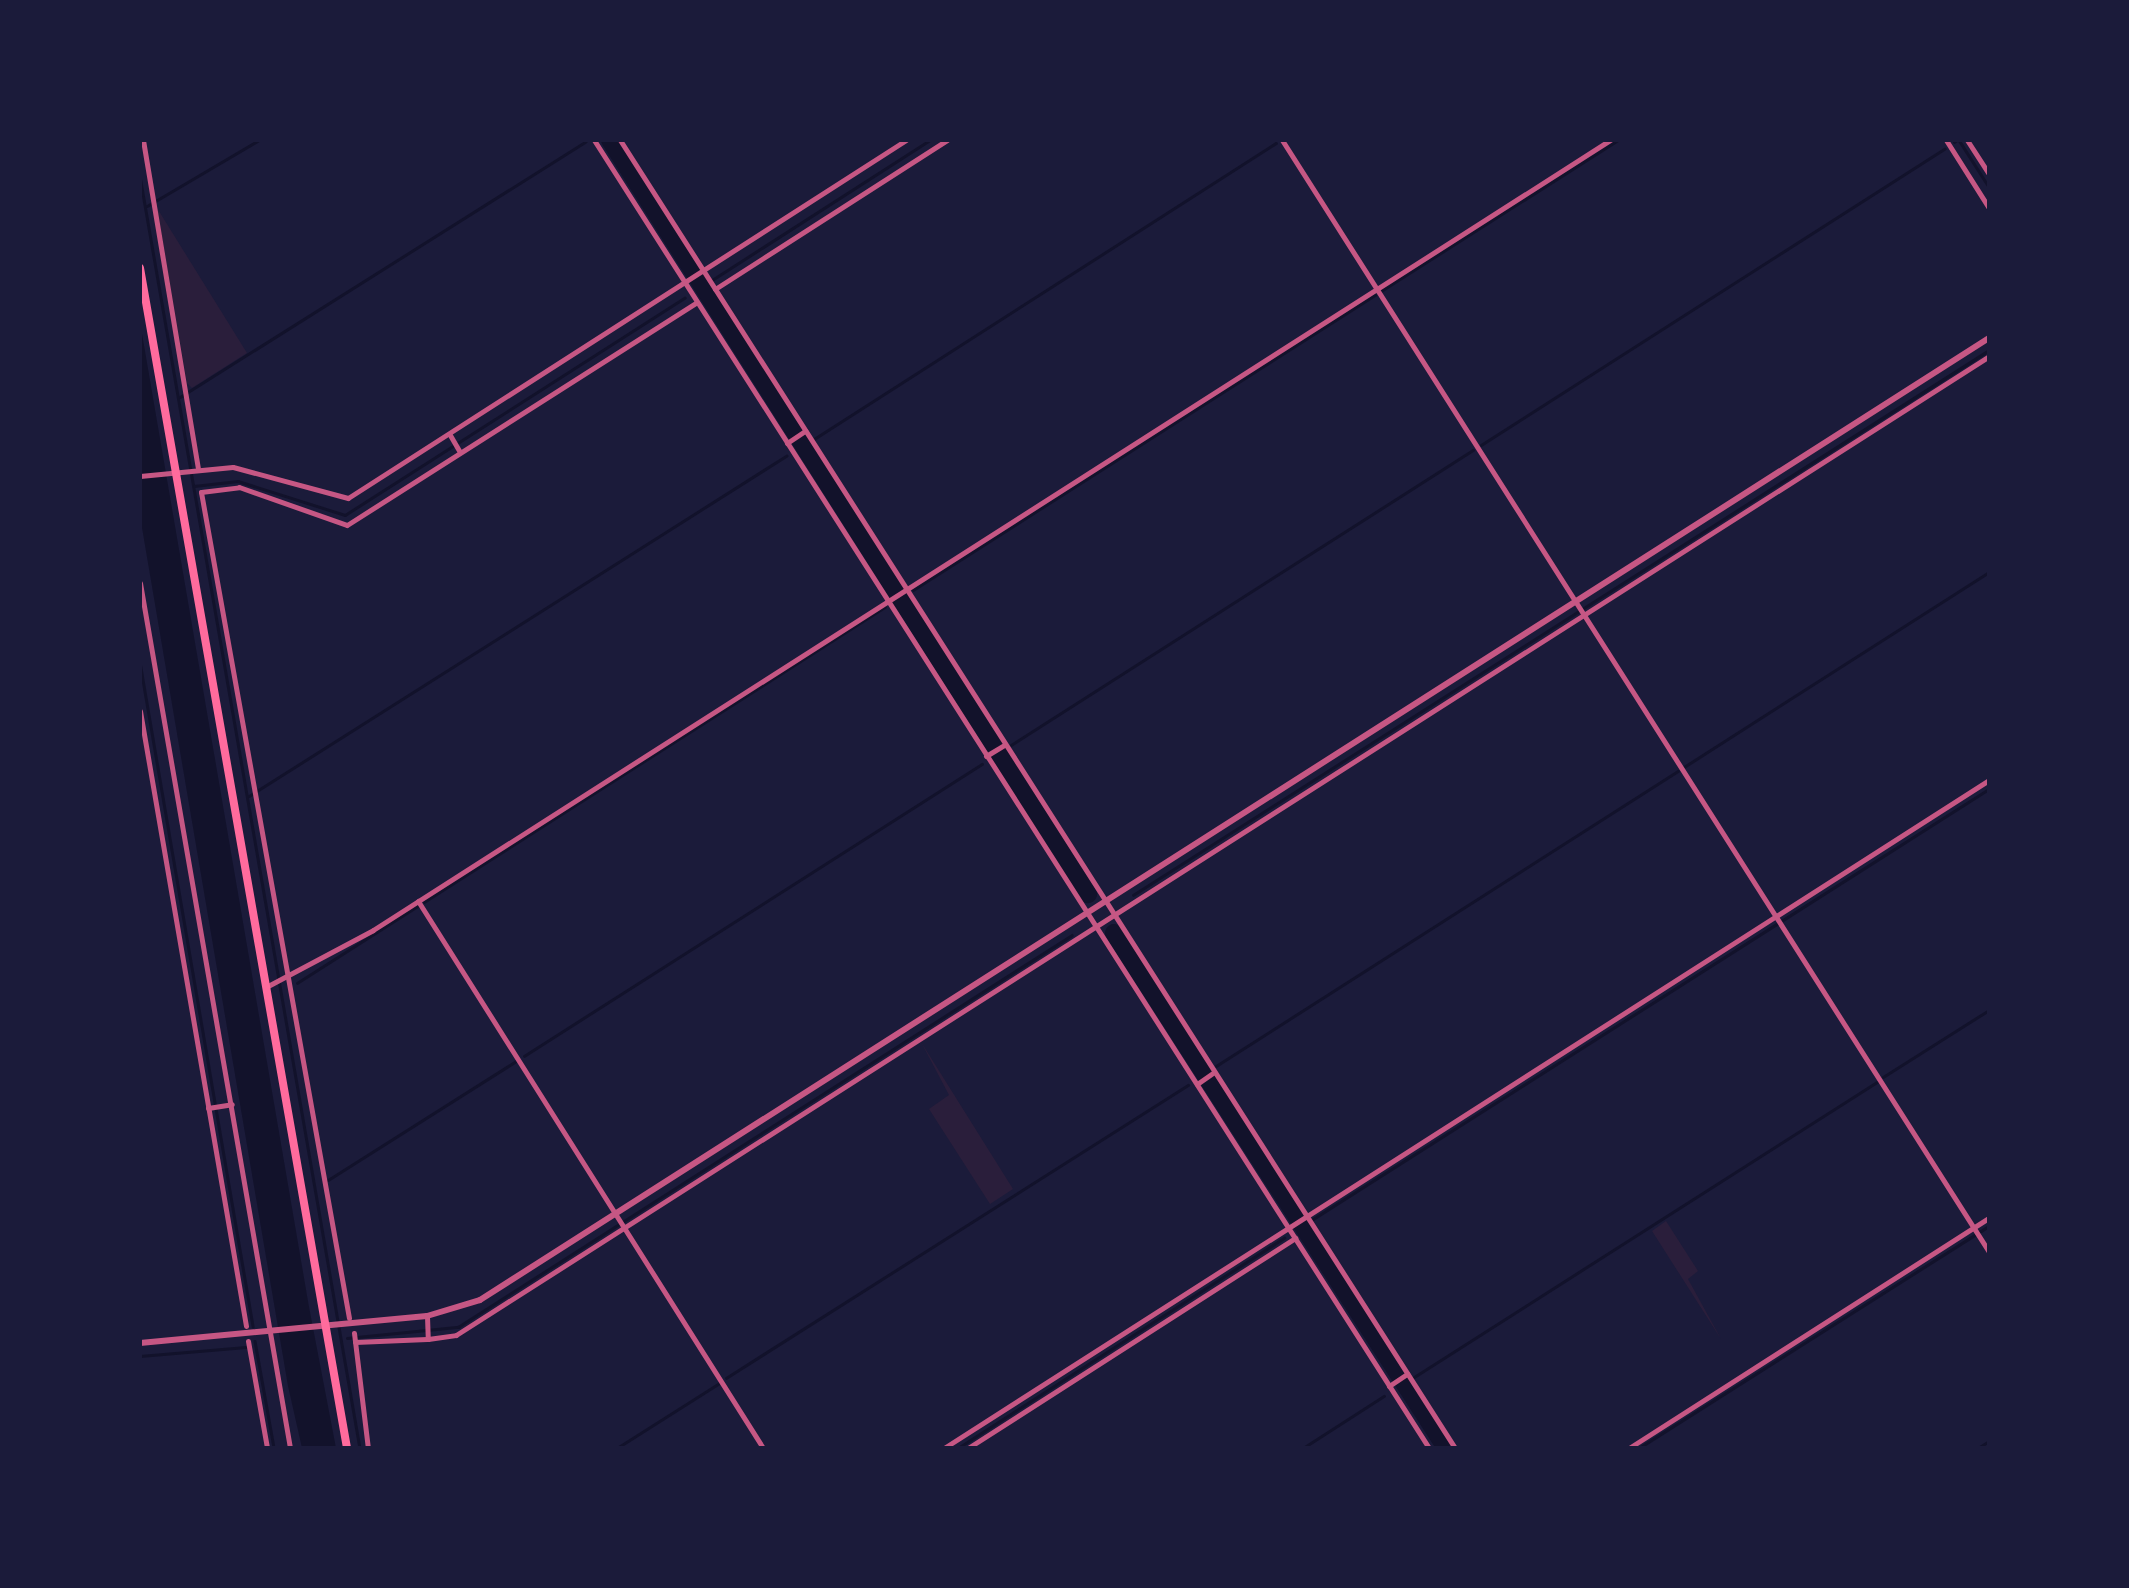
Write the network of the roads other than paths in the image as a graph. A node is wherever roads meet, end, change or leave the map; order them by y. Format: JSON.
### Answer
{"nodes":[{"id":1,"x":143,"y":140,"type":"edge"},
{"id":2,"x":594,"y":140,"type":"edge"},
{"id":3,"x":620,"y":140,"type":"edge"},
{"id":4,"x":906,"y":140,"type":"edge"},
{"id":5,"x":947,"y":140,"type":"edge"},
{"id":6,"x":1282,"y":140,"type":"edge"},
{"id":7,"x":1610,"y":140,"type":"edge"},
{"id":8,"x":1947,"y":140,"type":"edge"},
{"id":9,"x":1967,"y":140,"type":"edge"},
{"id":10,"x":1989,"y":174,"type":"edge"},
{"id":11,"x":1989,"y":208,"type":"edge"},
{"id":12,"x":140,"y":268,"type":"edge"},
{"id":13,"x":708,"y":279,"type":"junction"},
{"id":14,"x":688,"y":282,"type":"junction"},
{"id":15,"x":1376,"y":290,"type":"junction"},
{"id":16,"x":697,"y":302,"type":"junction"},
{"id":17,"x":1989,"y":338,"type":"edge"},
{"id":18,"x":1989,"y":356,"type":"edge"},
{"id":19,"x":803,"y":432,"type":"junction"},
{"id":20,"x":790,"y":441,"type":"junction"},
{"id":21,"x":455,"y":444,"type":"junction"},
{"id":22,"x":185,"y":469,"type":"junction"},
{"id":23,"x":262,"y":475,"type":"junction"},
{"id":24,"x":140,"y":476,"type":"edge"},
{"id":25,"x":257,"y":489,"type":"junction"},
{"id":26,"x":140,"y":583,"type":"edge"},
{"id":27,"x":903,"y":589,"type":"junction"},
{"id":28,"x":890,"y":598,"type":"junction"},
{"id":29,"x":1579,"y":609,"type":"junction"},
{"id":30,"x":140,"y":711,"type":"edge"},
{"id":31,"x":1003,"y":746,"type":"junction"},
{"id":32,"x":988,"y":755,"type":"junction"},
{"id":33,"x":1989,"y":780,"type":"edge"},
{"id":34,"x":1104,"y":900,"type":"junction"},
{"id":35,"x":418,"y":901,"type":"junction"},
{"id":36,"x":1086,"y":912,"type":"junction"},
{"id":37,"x":1113,"y":914,"type":"junction"},
{"id":38,"x":1779,"y":920,"type":"junction"},
{"id":39,"x":1094,"y":928,"type":"junction"},
{"id":40,"x":286,"y":983,"type":"junction"},
{"id":41,"x":271,"y":986,"type":"junction"},
{"id":42,"x":1213,"y":1073,"type":"junction"},
{"id":43,"x":1197,"y":1084,"type":"junction"},
{"id":44,"x":232,"y":1104,"type":"junction"},
{"id":45,"x":215,"y":1107,"type":"junction"},
{"id":46,"x":1989,"y":1218,"type":"edge"},
{"id":47,"x":1307,"y":1219,"type":"junction"},
{"id":48,"x":619,"y":1222,"type":"junction"},
{"id":49,"x":1290,"y":1226,"type":"junction"},
{"id":50,"x":1976,"y":1231,"type":"junction"},
{"id":51,"x":1295,"y":1238,"type":"junction"},
{"id":52,"x":1989,"y":1252,"type":"edge"},
{"id":53,"x":427,"y":1316,"type":"junction"},
{"id":54,"x":349,"y":1318,"type":"dead end"},
{"id":55,"x":246,"y":1326,"type":"dead end"},
{"id":56,"x":324,"y":1328,"type":"junction"},
{"id":57,"x":270,"y":1333,"type":"junction"},
{"id":58,"x":428,"y":1338,"type":"junction"},
{"id":59,"x":248,"y":1341,"type":"dead end"},
{"id":60,"x":140,"y":1343,"type":"edge"},
{"id":61,"x":1408,"y":1377,"type":"junction"},
{"id":62,"x":1392,"y":1384,"type":"junction"},
{"id":63,"x":267,"y":1448,"type":"edge"},
{"id":64,"x":290,"y":1448,"type":"edge"},
{"id":65,"x":346,"y":1448,"type":"edge"},
{"id":66,"x":368,"y":1448,"type":"edge"},
{"id":67,"x":763,"y":1448,"type":"edge"},
{"id":68,"x":944,"y":1448,"type":"edge"},
{"id":69,"x":968,"y":1448,"type":"edge"},
{"id":70,"x":1430,"y":1448,"type":"edge"},
{"id":71,"x":1455,"y":1448,"type":"edge"},
{"id":72,"x":1629,"y":1448,"type":"edge"}],
"edges":[{"from":1,"to":22,"type":"street"},
{"from":2,"to":14,"type":"street"},
{"from":3,"to":13,"type":"street"},
{"from":4,"to":13,"type":"street"},
{"from":5,"to":13,"type":"street"},
{"from":6,"to":15,"type":"street"},
{"from":7,"to":15,"type":"street"},
{"from":8,"to":11,"type":"street"},
{"from":9,"to":10,"type":"street"},
{"from":12,"to":22,"type":"main road"},
{"from":13,"to":14,"type":"street"},
{"from":13,"to":19,"type":"street"},
{"from":14,"to":16,"type":"street"},
{"from":14,"to":21,"type":"street"},
{"from":15,"to":27,"type":"street"},
{"from":15,"to":29,"type":"street"},
{"from":16,"to":20,"type":"street"},
{"from":16,"to":21,"type":"street"},
{"from":17,"to":29,"type":"street"},
{"from":18,"to":29,"type":"street"},
{"from":19,"to":20,"type":"street"},
{"from":19,"to":27,"type":"street"},
{"from":20,"to":28,"type":"street"},
{"from":21,"to":23,"type":"street"},
{"from":21,"to":25,"type":"street"},
{"from":22,"to":23,"type":"street"},
{"from":22,"to":24,"type":"street"},
{"from":22,"to":41,"type":"main road"},
{"from":23,"to":25,"type":"street"},
{"from":25,"to":40,"type":"street"},
{"from":26,"to":44,"type":"street"},
{"from":27,"to":28,"type":"street"},
{"from":27,"to":31,"type":"street"},
{"from":28,"to":32,"type":"street"},
{"from":28,"to":35,"type":"street"},
{"from":29,"to":34,"type":"street"},
{"from":29,"to":37,"type":"street"},
{"from":29,"to":38,"type":"street"},
{"from":30,"to":45,"type":"street"},
{"from":31,"to":32,"type":"street"},
{"from":31,"to":34,"type":"street"},
{"from":32,"to":36,"type":"street"},
{"from":33,"to":38,"type":"street"},
{"from":34,"to":36,"type":"street"},
{"from":34,"to":37,"type":"street"},
{"from":35,"to":40,"type":"street"},
{"from":35,"to":48,"type":"street"},
{"from":36,"to":39,"type":"street"},
{"from":36,"to":48,"type":"street"},
{"from":37,"to":39,"type":"street"},
{"from":37,"to":42,"type":"street"},
{"from":38,"to":47,"type":"street"},
{"from":38,"to":50,"type":"street"},
{"from":39,"to":43,"type":"street"},
{"from":39,"to":48,"type":"street"},
{"from":40,"to":41,"type":"street"},
{"from":40,"to":54,"type":"street"},
{"from":41,"to":56,"type":"main road"},
{"from":42,"to":43,"type":"street"},
{"from":42,"to":47,"type":"street"},
{"from":43,"to":49,"type":"street"},
{"from":44,"to":45,"type":"street"},
{"from":44,"to":57,"type":"street"},
{"from":45,"to":55,"type":"street"},
{"from":46,"to":50,"type":"street"},
{"from":47,"to":49,"type":"street"},
{"from":47,"to":61,"type":"street"},
{"from":48,"to":53,"type":"street"},
{"from":48,"to":58,"type":"street"},
{"from":48,"to":67,"type":"street"},
{"from":49,"to":51,"type":"street"},
{"from":49,"to":68,"type":"street"},
{"from":50,"to":52,"type":"street"},
{"from":50,"to":72,"type":"street"},
{"from":51,"to":62,"type":"street"},
{"from":51,"to":69,"type":"street"},
{"from":53,"to":56,"type":"street"},
{"from":53,"to":58,"type":"street"},
{"from":56,"to":57,"type":"street"},
{"from":56,"to":65,"type":"main road"},
{"from":57,"to":60,"type":"street"},
{"from":57,"to":64,"type":"street"},
{"from":58,"to":66,"type":"street"},
{"from":59,"to":63,"type":"street"},
{"from":61,"to":62,"type":"street"},
{"from":61,"to":71,"type":"street"},
{"from":62,"to":70,"type":"street"}]}
